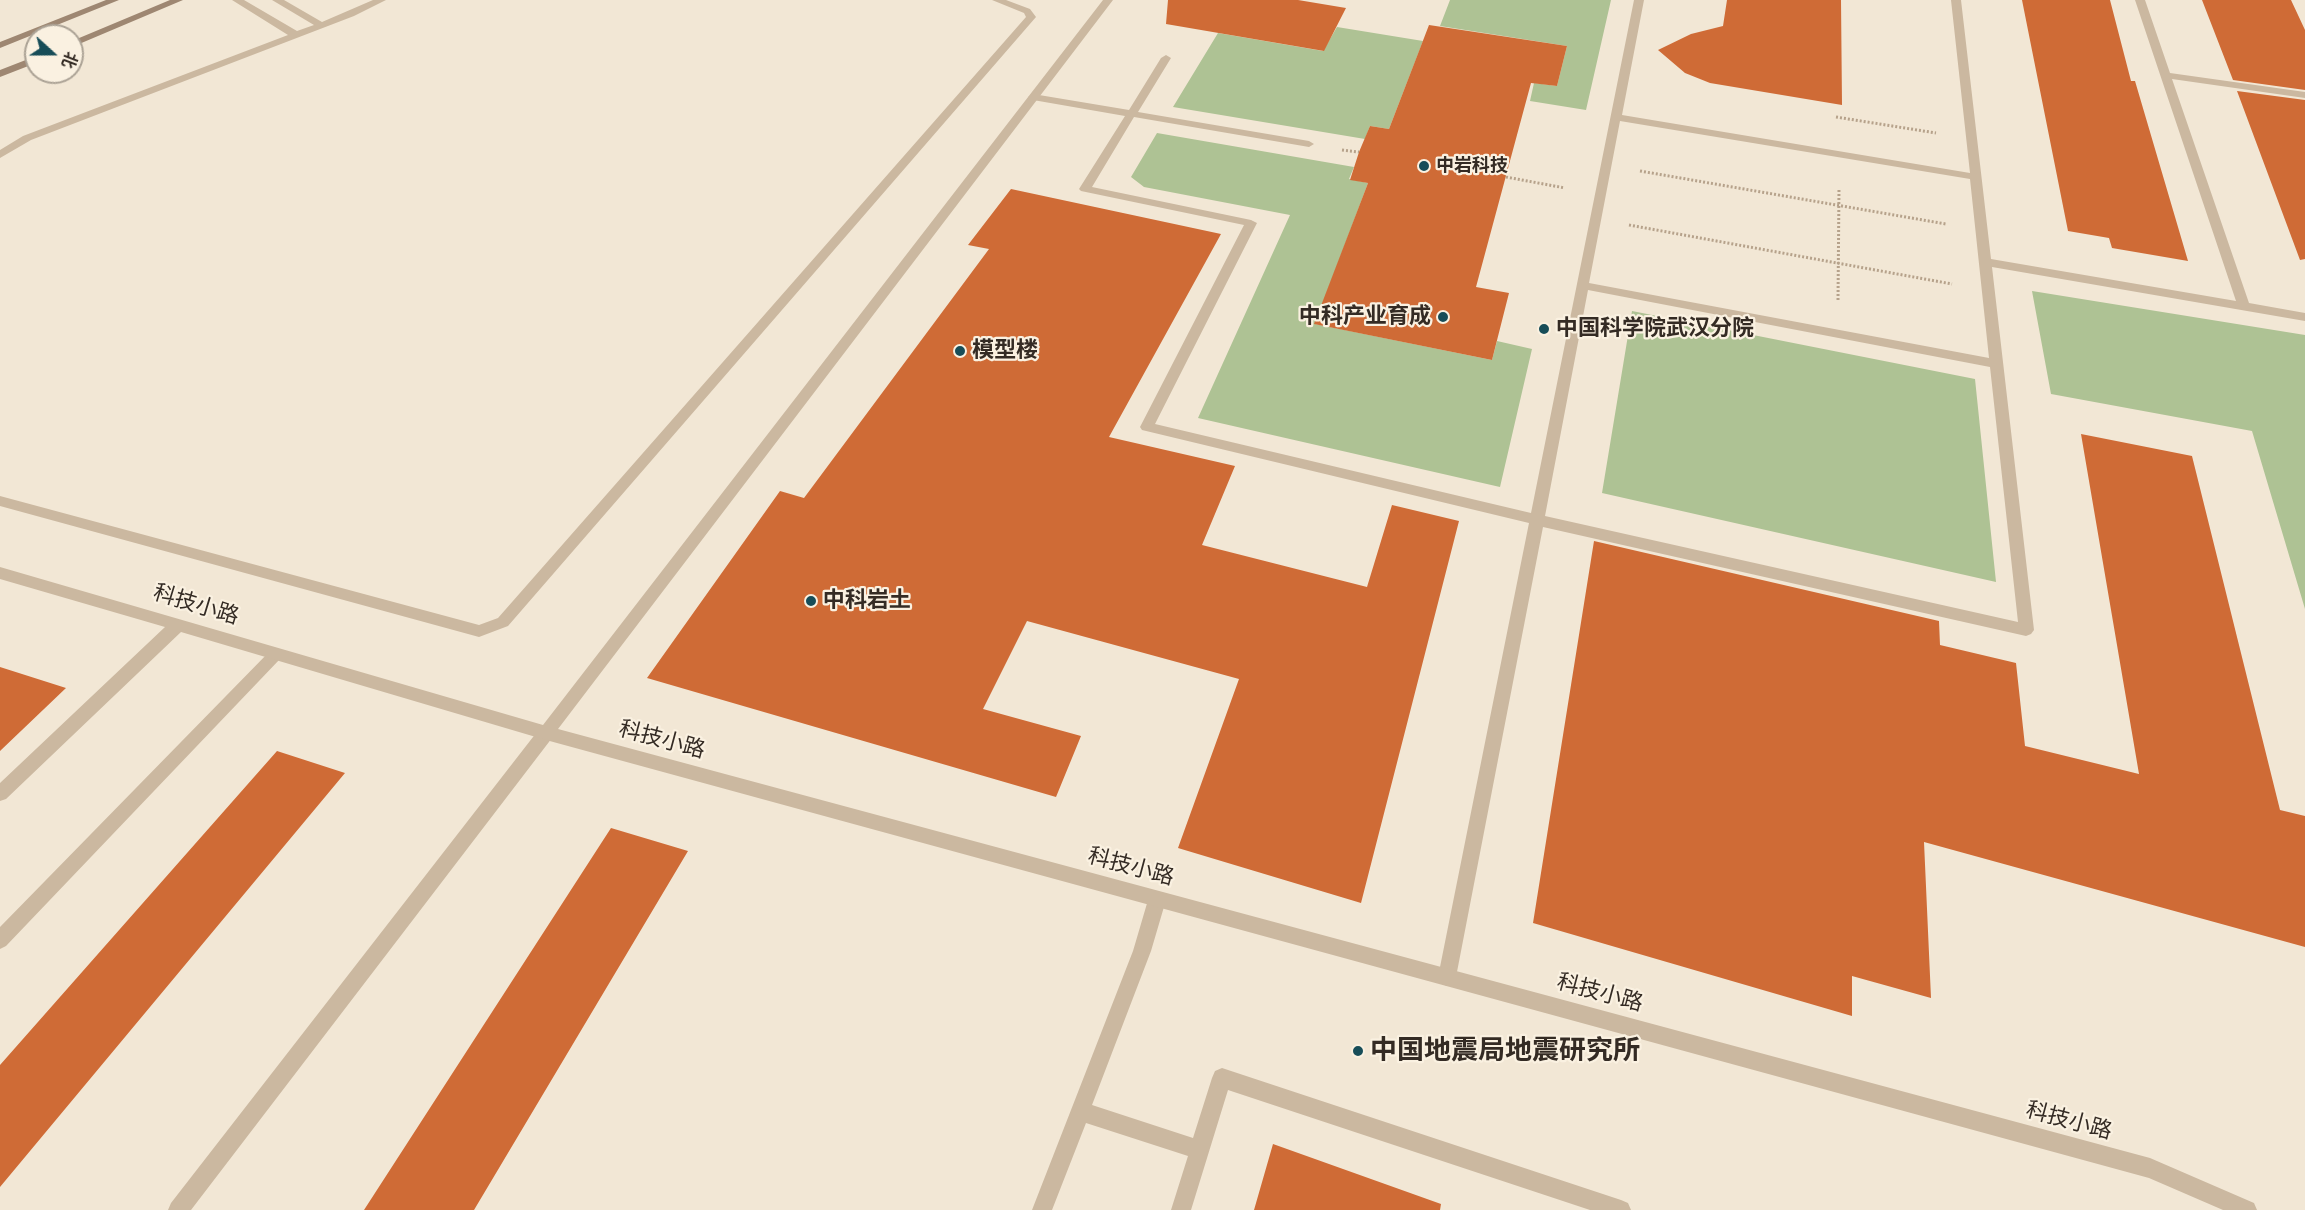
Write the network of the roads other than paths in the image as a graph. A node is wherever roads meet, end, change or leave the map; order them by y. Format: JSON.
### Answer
{"nodes":[{"id":1,"x":114,"y":0,"type":"edge"},
{"id":2,"x":178,"y":0,"type":"edge"},
{"id":3,"x":237,"y":0,"type":"edge"},
{"id":4,"x":277,"y":0,"type":"edge"},
{"id":5,"x":381,"y":0,"type":"edge"},
{"id":6,"x":997,"y":0,"type":"edge"},
{"id":7,"x":1108,"y":0,"type":"edge"},
{"id":8,"x":1639,"y":0,"type":"edge"},
{"id":9,"x":1956,"y":0,"type":"edge"},
{"id":10,"x":2140,"y":0,"type":"edge"},
{"id":11,"x":321,"y":25,"type":"junction"},
{"id":12,"x":294,"y":34,"type":"junction"},
{"id":13,"x":84,"y":39,"type":"edge"},
{"id":14,"x":0,"y":45,"type":"edge"},
{"id":15,"x":1166,"y":58,"type":"dead end"},
{"id":16,"x":24,"y":64,"type":"edge"},
{"id":17,"x":0,"y":74,"type":"edge"},
{"id":18,"x":2166,"y":75,"type":"junction"},
{"id":19,"x":2305,"y":95,"type":"edge"},
{"id":20,"x":1033,"y":97,"type":"junction"},
{"id":21,"x":1131,"y":114,"type":"junction"},
{"id":22,"x":1617,"y":117,"type":"junction"},
{"id":23,"x":1309,"y":144,"type":"dead end"},
{"id":24,"x":0,"y":155,"type":"edge"},
{"id":25,"x":1976,"y":177,"type":"junction"},
{"id":26,"x":1986,"y":262,"type":"junction"},
{"id":27,"x":1584,"y":285,"type":"junction"},
{"id":28,"x":2244,"y":307,"type":"junction"},
{"id":29,"x":2305,"y":317,"type":"edge"},
{"id":30,"x":1997,"y":364,"type":"junction"},
{"id":31,"x":0,"y":501,"type":"edge"},
{"id":32,"x":1537,"y":520,"type":"junction"},
{"id":33,"x":0,"y":573,"type":"edge"},
{"id":34,"x":179,"y":624,"type":"junction"},
{"id":35,"x":275,"y":655,"type":"junction"},
{"id":36,"x":546,"y":733,"type":"junction"},
{"id":37,"x":0,"y":794,"type":"edge"},
{"id":38,"x":1157,"y":900,"type":"junction"},
{"id":39,"x":0,"y":940,"type":"edge"},
{"id":40,"x":1447,"y":977,"type":"junction"},
{"id":41,"x":1079,"y":1111,"type":"junction"},
{"id":42,"x":1199,"y":1150,"type":"junction"},
{"id":43,"x":178,"y":1210,"type":"edge"},
{"id":44,"x":1042,"y":1210,"type":"edge"},
{"id":45,"x":1181,"y":1210,"type":"edge"},
{"id":46,"x":1621,"y":1210,"type":"edge"},
{"id":47,"x":2247,"y":1210,"type":"edge"}],
"edges":[{"from":1,"to":14,"type":"main road"},
{"from":2,"to":13,"type":"main road"},
{"from":3,"to":12,"type":"street"},
{"from":4,"to":11,"type":"street"},
{"from":5,"to":11,"type":"street"},
{"from":6,"to":31,"type":"street"},
{"from":7,"to":20,"type":"street"},
{"from":8,"to":22,"type":"street"},
{"from":9,"to":25,"type":"street"},
{"from":10,"to":18,"type":"street"},
{"from":11,"to":12,"type":"street"},
{"from":12,"to":24,"type":"street"},
{"from":15,"to":21,"type":"street"},
{"from":16,"to":17,"type":"main road"},
{"from":18,"to":19,"type":"street"},
{"from":18,"to":28,"type":"street"},
{"from":20,"to":21,"type":"street"},
{"from":20,"to":36,"type":"street"},
{"from":21,"to":23,"type":"street"},
{"from":21,"to":32,"type":"street"},
{"from":22,"to":25,"type":"street"},
{"from":22,"to":27,"type":"street"},
{"from":25,"to":26,"type":"street"},
{"from":26,"to":28,"type":"street"},
{"from":26,"to":30,"type":"street"},
{"from":27,"to":30,"type":"street"},
{"from":27,"to":32,"type":"street"},
{"from":28,"to":29,"type":"street"},
{"from":30,"to":32,"type":"street"},
{"from":32,"to":40,"type":"street"},
{"from":33,"to":34,"type":"street","name":"科技小路"},
{"from":34,"to":35,"type":"street","name":"科技小路"},
{"from":34,"to":37,"type":"street"},
{"from":35,"to":36,"type":"street","name":"科技小路"},
{"from":35,"to":39,"type":"street"},
{"from":36,"to":38,"type":"street","name":"科技小路"},
{"from":36,"to":43,"type":"street"},
{"from":38,"to":40,"type":"street","name":"科技小路"},
{"from":38,"to":41,"type":"street"},
{"from":40,"to":47,"type":"street","name":"科技小路"},
{"from":41,"to":42,"type":"street"},
{"from":41,"to":44,"type":"street"},
{"from":42,"to":45,"type":"street"},
{"from":42,"to":46,"type":"street"}]}
